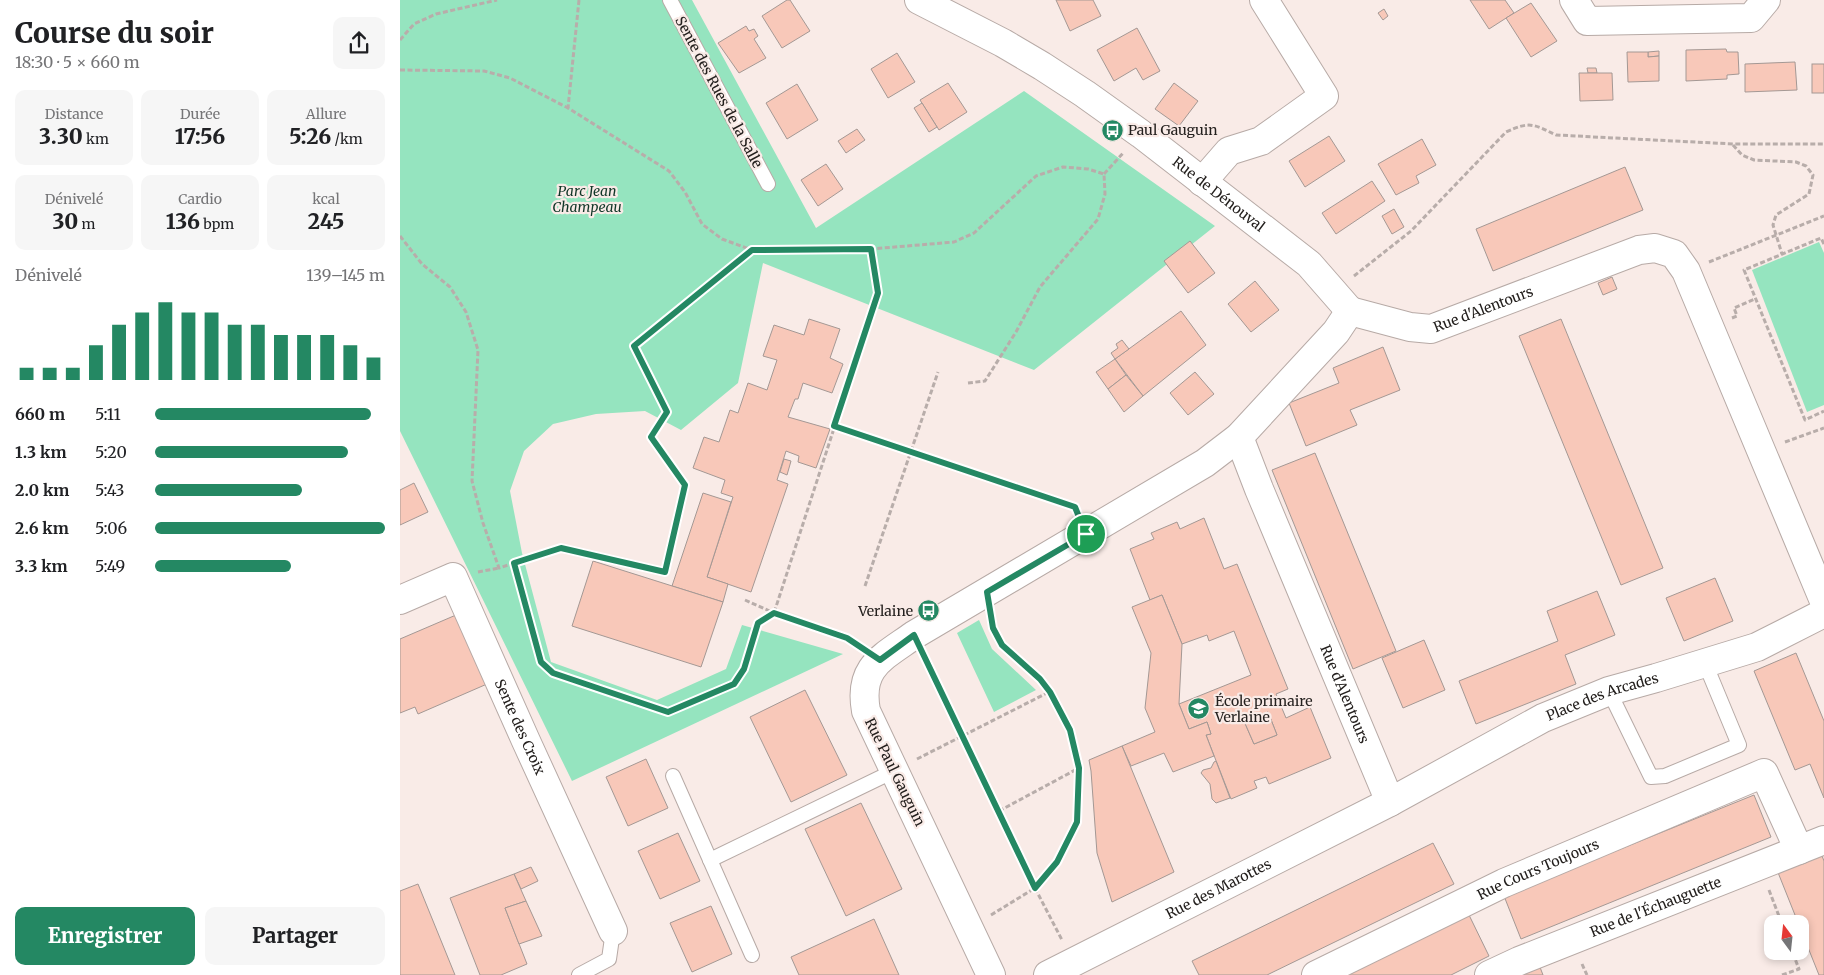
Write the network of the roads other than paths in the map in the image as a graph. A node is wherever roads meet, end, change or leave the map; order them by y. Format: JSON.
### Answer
{"nodes":[{"id":1,"x":670,"y":0,"type":"edge"},
{"id":2,"x":919,"y":0,"type":"edge"},
{"id":3,"x":1264,"y":0,"type":"edge"},
{"id":4,"x":1574,"y":0,"type":"edge"},
{"id":5,"x":1766,"y":0,"type":"edge"},
{"id":6,"x":1202,"y":182,"type":"junction"},
{"id":7,"x":768,"y":184,"type":"dead end"},
{"id":8,"x":1342,"y":301,"type":"junction"},
{"id":9,"x":1239,"y":438,"type":"junction"},
{"id":10,"x":400,"y":600,"type":"edge"},
{"id":11,"x":1824,"y":601,"type":"edge"},
{"id":12,"x":1824,"y":612,"type":"edge"},
{"id":13,"x":1704,"y":663,"type":"junction"},
{"id":14,"x":1610,"y":691,"type":"junction"},
{"id":15,"x":905,"y":765,"type":"junction"},
{"id":16,"x":673,"y":776,"type":"dead end"},
{"id":17,"x":1390,"y":802,"type":"junction"},
{"id":18,"x":1824,"y":840,"type":"edge"},
{"id":19,"x":1799,"y":850,"type":"junction"},
{"id":20,"x":710,"y":860,"type":"junction"},
{"id":21,"x":613,"y":931,"type":"joint"},
{"id":22,"x":752,"y":955,"type":"dead end"},
{"id":23,"x":579,"y":975,"type":"edge"},
{"id":24,"x":991,"y":975,"type":"edge"},
{"id":25,"x":1048,"y":975,"type":"edge"},
{"id":26,"x":1316,"y":975,"type":"edge"},
{"id":27,"x":1489,"y":975,"type":"edge"}],
"edges":[{"from":1,"to":7,"type":"lane","name":"Sente des Rues de la Salle"},
{"from":2,"to":6,"type":"street","name":"Rue de Dénouval"},
{"from":3,"to":6,"type":"street"},
{"from":4,"to":5,"type":"street"},
{"from":6,"to":8,"type":"street","name":"Rue de Dénouval"},
{"from":8,"to":9,"type":"street"},
{"from":8,"to":11,"type":"street","name":"Rue d'Alentours"},
{"from":9,"to":15,"type":"street","name":"Rue Paul Gauguin"},
{"from":9,"to":17,"type":"street","name":"Rue d'Alentours"},
{"from":10,"to":21,"type":"street","name":"Sente des Croix"},
{"from":12,"to":13,"type":"street","name":"Place des Arcades"},
{"from":13,"to":14,"type":"street","name":"Place des Arcades"},
{"from":13,"to":14,"type":"lane"},
{"from":14,"to":17,"type":"street","name":"Place des Arcades"},
{"from":15,"to":20,"type":"lane"},
{"from":15,"to":24,"type":"street","name":"Rue Paul Gauguin"},
{"from":16,"to":20,"type":"lane"},
{"from":17,"to":25,"type":"street","name":"Rue des Marottes"},
{"from":18,"to":19,"type":"street","name":"Rue de l'Échauguette"},
{"from":19,"to":26,"type":"street","name":"Rue Cours Toujours"},
{"from":19,"to":27,"type":"street","name":"Rue de l'Échauguette"},
{"from":20,"to":22,"type":"lane"},
{"from":21,"to":23,"type":"lane"}]}
